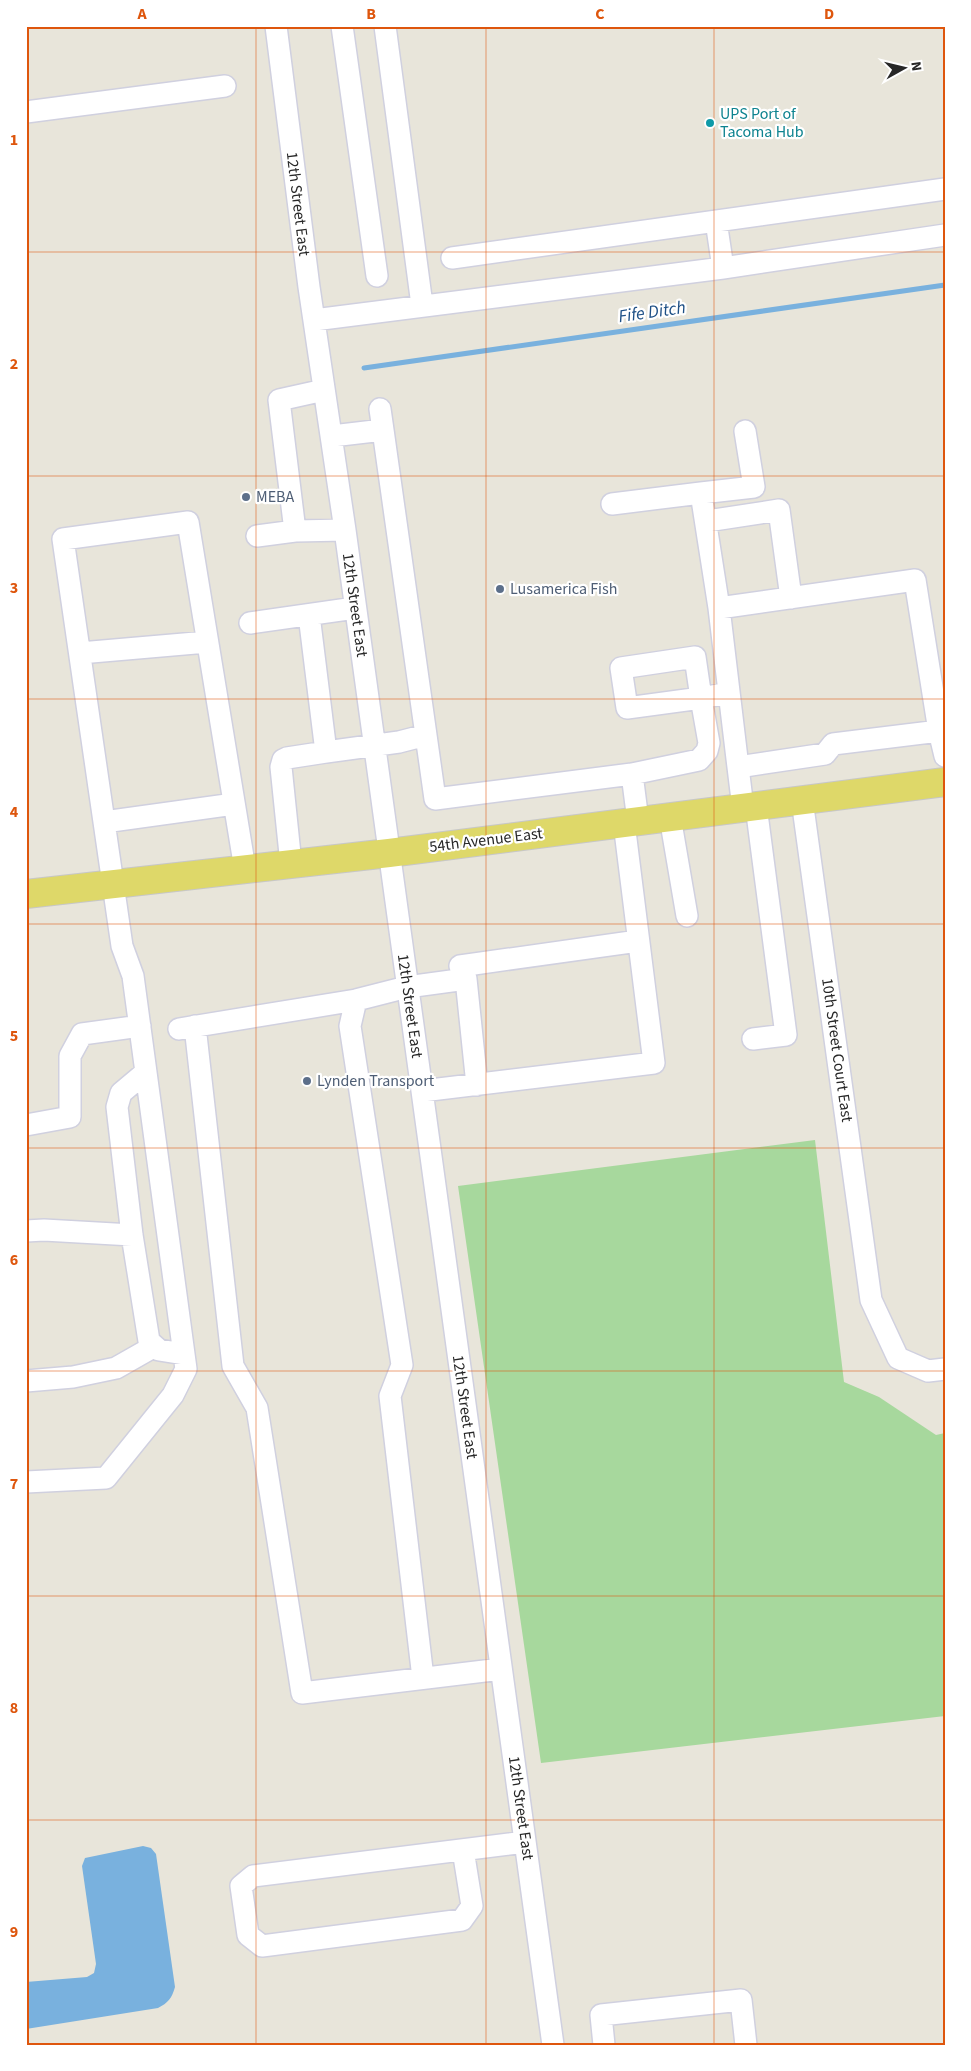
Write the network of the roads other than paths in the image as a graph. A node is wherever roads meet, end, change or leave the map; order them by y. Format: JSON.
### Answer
{"nodes":[{"id":1,"x":276,"y":26,"type":"edge"},
{"id":2,"x":342,"y":26,"type":"edge"},
{"id":3,"x":385,"y":26,"type":"edge"},
{"id":4,"x":226,"y":86,"type":"dead end"},
{"id":5,"x":26,"y":112,"type":"edge"},
{"id":6,"x":945,"y":189,"type":"edge"},
{"id":7,"x":716,"y":221,"type":"junction"},
{"id":8,"x":945,"y":235,"type":"edge"},
{"id":9,"x":452,"y":258,"type":"dead end"},
{"id":10,"x":722,"y":268,"type":"junction"},
{"id":11,"x":376,"y":276,"type":"dead end"},
{"id":12,"x":422,"y":305,"type":"junction"},
{"id":13,"x":314,"y":320,"type":"junction"},
{"id":14,"x":324,"y":390,"type":"junction"},
{"id":15,"x":745,"y":431,"type":"dead end"},
{"id":16,"x":332,"y":436,"type":"junction"},
{"id":17,"x":701,"y":493,"type":"junction"},
{"id":18,"x":612,"y":504,"type":"dead end"},
{"id":19,"x":707,"y":521,"type":"junction"},
{"id":20,"x":345,"y":530,"type":"junction"},
{"id":21,"x":295,"y":532,"type":"junction"},
{"id":22,"x":257,"y":536,"type":"dead end"},
{"id":23,"x":791,"y":598,"type":"junction"},
{"id":24,"x":355,"y":608,"type":"junction"},
{"id":25,"x":719,"y":608,"type":"junction"},
{"id":26,"x":309,"y":615,"type":"junction"},
{"id":27,"x":250,"y":623,"type":"dead end"},
{"id":28,"x":207,"y":642,"type":"junction"},
{"id":29,"x":80,"y":653,"type":"junction"},
{"id":30,"x":728,"y":693,"type":"junction"},
{"id":31,"x":939,"y":731,"type":"junction"},
{"id":32,"x":426,"y":735,"type":"junction"},
{"id":33,"x":374,"y":745,"type":"junction"},
{"id":34,"x":326,"y":752,"type":"junction"},
{"id":35,"x":945,"y":756,"type":"edge"},
{"id":36,"x":738,"y":767,"type":"junction"},
{"id":37,"x":632,"y":774,"type":"junction"},
{"id":38,"x":945,"y":782,"type":"edge"},
{"id":39,"x":802,"y":800,"type":"junction"},
{"id":40,"x":234,"y":804,"type":"junction"},
{"id":41,"x":749,"y":807,"type":"junction"},
{"id":42,"x":670,"y":817,"type":"junction"},
{"id":43,"x":104,"y":822,"type":"junction"},
{"id":44,"x":631,"y":822,"type":"junction"},
{"id":45,"x":389,"y":853,"type":"junction"},
{"id":46,"x":292,"y":864,"type":"junction"},
{"id":47,"x":245,"y":869,"type":"junction"},
{"id":48,"x":113,"y":884,"type":"junction"},
{"id":49,"x":26,"y":894,"type":"edge"},
{"id":50,"x":687,"y":916,"type":"dead end"},
{"id":51,"x":638,"y":941,"type":"junction"},
{"id":52,"x":466,"y":978,"type":"junction"},
{"id":53,"x":407,"y":987,"type":"junction"},
{"id":54,"x":356,"y":1000,"type":"junction"},
{"id":55,"x":140,"y":1026,"type":"junction"},
{"id":56,"x":753,"y":1039,"type":"dead end"},
{"id":57,"x":146,"y":1072,"type":"junction"},
{"id":58,"x":477,"y":1085,"type":"junction"},
{"id":59,"x":422,"y":1091,"type":"junction"},
{"id":60,"x":26,"y":1125,"type":"edge"},
{"id":61,"x":26,"y":1231,"type":"edge"},
{"id":62,"x":132,"y":1236,"type":"junction"},
{"id":63,"x":153,"y":1346,"type":"junction"},
{"id":64,"x":184,"y":1354,"type":"junction"},
{"id":65,"x":945,"y":1369,"type":"edge"},
{"id":66,"x":26,"y":1381,"type":"edge"},
{"id":67,"x":26,"y":1482,"type":"edge"},
{"id":68,"x":501,"y":1669,"type":"junction"},
{"id":69,"x":423,"y":1678,"type":"junction"},
{"id":70,"x":526,"y":1842,"type":"junction"},
{"id":71,"x":462,"y":1850,"type":"junction"},
{"id":72,"x":553,"y":2045,"type":"edge"},
{"id":73,"x":604,"y":2045,"type":"edge"},
{"id":74,"x":746,"y":2045,"type":"edge"}],
"edges":[{"from":1,"to":13,"type":"street","name":"12th Street East"},
{"from":2,"to":11,"type":"street"},
{"from":3,"to":12,"type":"street"},
{"from":4,"to":5,"type":"street"},
{"from":6,"to":7,"type":"street"},
{"from":7,"to":9,"type":"street"},
{"from":7,"to":10,"type":"street"},
{"from":8,"to":10,"type":"street"},
{"from":10,"to":12,"type":"street"},
{"from":12,"to":13,"type":"street"},
{"from":13,"to":14,"type":"street","name":"12th Street East"},
{"from":14,"to":16,"type":"street","name":"12th Street East"},
{"from":14,"to":21,"type":"street"},
{"from":15,"to":17,"type":"street"},
{"from":16,"to":20,"type":"street","name":"12th Street East"},
{"from":16,"to":32,"type":"street"},
{"from":17,"to":18,"type":"street"},
{"from":17,"to":19,"type":"street"},
{"from":19,"to":23,"type":"street"},
{"from":19,"to":25,"type":"street"},
{"from":20,"to":21,"type":"street"},
{"from":20,"to":24,"type":"street","name":"12th Street East"},
{"from":21,"to":22,"type":"street"},
{"from":23,"to":25,"type":"street"},
{"from":23,"to":31,"type":"street"},
{"from":24,"to":26,"type":"street"},
{"from":24,"to":33,"type":"street","name":"12th Street East"},
{"from":25,"to":30,"type":"street"},
{"from":26,"to":27,"type":"street"},
{"from":26,"to":34,"type":"street"},
{"from":28,"to":29,"type":"street"},
{"from":28,"to":29,"type":"street"},
{"from":28,"to":40,"type":"street"},
{"from":29,"to":43,"type":"street"},
{"from":30,"to":36,"type":"street"},
{"from":30,"to":37,"type":"street"},
{"from":31,"to":35,"type":"street"},
{"from":31,"to":36,"type":"street"},
{"from":32,"to":33,"type":"street"},
{"from":32,"to":37,"type":"street"},
{"from":33,"to":34,"type":"street"},
{"from":33,"to":45,"type":"street","name":"12th Street East"},
{"from":34,"to":46,"type":"street"},
{"from":36,"to":41,"type":"street"},
{"from":37,"to":44,"type":"street"},
{"from":38,"to":39,"type":"main road","name":"54th Avenue East"},
{"from":39,"to":41,"type":"main road","name":"54th Avenue East"},
{"from":39,"to":65,"type":"street","name":"10th Street Court East"},
{"from":40,"to":43,"type":"street"},
{"from":40,"to":47,"type":"street"},
{"from":41,"to":42,"type":"main road","name":"54th Avenue East"},
{"from":41,"to":56,"type":"street"},
{"from":42,"to":44,"type":"main road","name":"54th Avenue East"},
{"from":42,"to":50,"type":"street"},
{"from":43,"to":48,"type":"street"},
{"from":44,"to":45,"type":"main road","name":"54th Avenue East"},
{"from":44,"to":51,"type":"street"},
{"from":45,"to":46,"type":"main road","name":"54th Avenue East"},
{"from":45,"to":53,"type":"street","name":"12th Street East"},
{"from":46,"to":47,"type":"main road","name":"54th Avenue East"},
{"from":47,"to":48,"type":"main road","name":"54th Avenue East"},
{"from":48,"to":49,"type":"main road","name":"54th Avenue East"},
{"from":48,"to":55,"type":"street"},
{"from":51,"to":52,"type":"street"},
{"from":51,"to":58,"type":"street"},
{"from":52,"to":53,"type":"street"},
{"from":52,"to":58,"type":"street"},
{"from":53,"to":54,"type":"street"},
{"from":53,"to":59,"type":"street","name":"12th Street East"},
{"from":54,"to":69,"type":"street"},
{"from":54,"to":69,"type":"street"},
{"from":55,"to":57,"type":"street"},
{"from":55,"to":60,"type":"street"},
{"from":57,"to":62,"type":"street"},
{"from":57,"to":64,"type":"street"},
{"from":58,"to":59,"type":"street"},
{"from":59,"to":68,"type":"street","name":"12th Street East"},
{"from":61,"to":62,"type":"street"},
{"from":62,"to":63,"type":"street"},
{"from":63,"to":64,"type":"street"},
{"from":63,"to":66,"type":"street"},
{"from":64,"to":67,"type":"street"},
{"from":68,"to":69,"type":"street"},
{"from":68,"to":70,"type":"street","name":"12th Street East"},
{"from":70,"to":71,"type":"street"},
{"from":70,"to":72,"type":"street","name":"12th Street East"},
{"from":71,"to":71,"type":"street"},
{"from":73,"to":74,"type":"street"}]}
